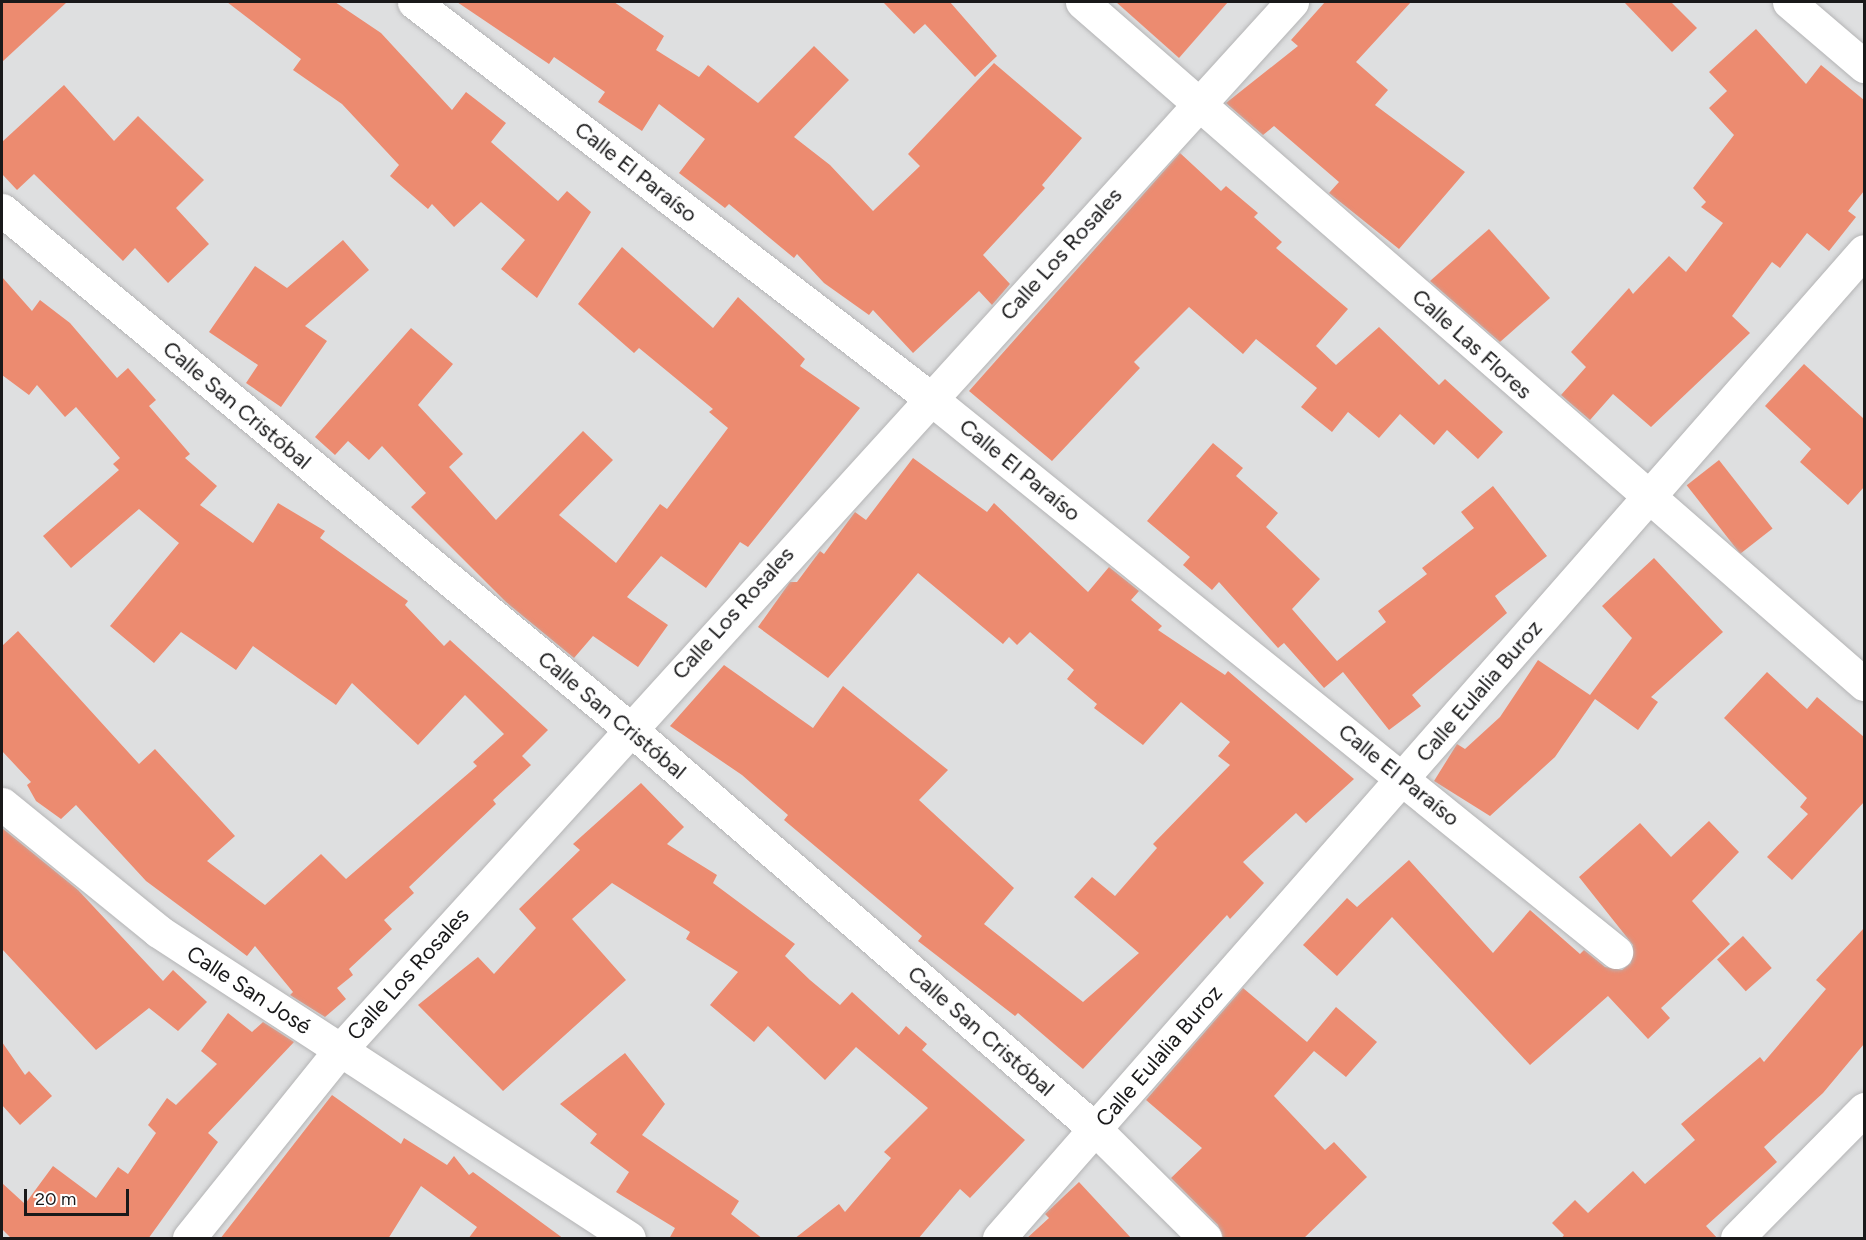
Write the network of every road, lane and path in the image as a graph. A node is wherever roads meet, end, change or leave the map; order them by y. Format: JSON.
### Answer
{"nodes":[{"id":1,"x":414,"y":2,"type":"edge"},
{"id":2,"x":1082,"y":2,"type":"edge"},
{"id":3,"x":1292,"y":2,"type":"edge"},
{"id":4,"x":1789,"y":2,"type":"edge"},
{"id":5,"x":1864,"y":66,"type":"edge"},
{"id":6,"x":1199,"y":103,"type":"junction"},
{"id":7,"x":2,"y":210,"type":"edge"},
{"id":8,"x":1864,"y":252,"type":"edge"},
{"id":9,"x":930,"y":398,"type":"junction"},
{"id":10,"x":1647,"y":499,"type":"junction"},
{"id":11,"x":1864,"y":684,"type":"edge"},
{"id":12,"x":629,"y":728,"type":"junction"},
{"id":13,"x":1403,"y":777,"type":"junction"},
{"id":14,"x":2,"y":804,"type":"edge"},
{"id":15,"x":1616,"y":952,"type":"dead end"},
{"id":16,"x":340,"y":1050,"type":"junction"},
{"id":17,"x":1864,"y":1108,"type":"edge"},
{"id":18,"x":1095,"y":1129,"type":"junction"},
{"id":19,"x":189,"y":1239,"type":"edge"},
{"id":20,"x":629,"y":1239,"type":"edge"},
{"id":21,"x":999,"y":1239,"type":"edge"},
{"id":22,"x":1205,"y":1239,"type":"edge"},
{"id":23,"x":1737,"y":1239,"type":"edge"}],
"edges":[{"from":1,"to":9,"type":"street","name":"Calle El Paraíso"},
{"from":2,"to":6,"type":"street","name":"Calle Las Flores"},
{"from":3,"to":6,"type":"street","name":"Calle Los Rosales"},
{"from":4,"to":5,"type":"street"},
{"from":6,"to":9,"type":"street","name":"Calle Los Rosales"},
{"from":6,"to":10,"type":"street","name":"Calle Las Flores"},
{"from":7,"to":12,"type":"street","name":"Calle San Cristóbal"},
{"from":8,"to":10,"type":"street","name":"Calle Eulalia Buroz"},
{"from":9,"to":12,"type":"street","name":"Calle Los Rosales"},
{"from":9,"to":13,"type":"street","name":"Calle El Paraíso"},
{"from":10,"to":11,"type":"street","name":"Calle Las Flores"},
{"from":10,"to":13,"type":"street","name":"Calle Eulalia Buroz"},
{"from":12,"to":16,"type":"street","name":"Calle Los Rosales"},
{"from":12,"to":18,"type":"street","name":"Calle San Cristóbal"},
{"from":13,"to":15,"type":"street","name":"Calle El Paraíso"},
{"from":13,"to":18,"type":"street","name":"Calle Eulalia Buroz"},
{"from":14,"to":16,"type":"street","name":"Calle San José"},
{"from":16,"to":19,"type":"street","name":"Calle Los Rosales"},
{"from":16,"to":20,"type":"street","name":"Calle San José"},
{"from":17,"to":23,"type":"street"},
{"from":18,"to":21,"type":"street","name":"Calle Eulalia Buroz"},
{"from":18,"to":22,"type":"street","name":"Calle San Cristóbal"}]}
